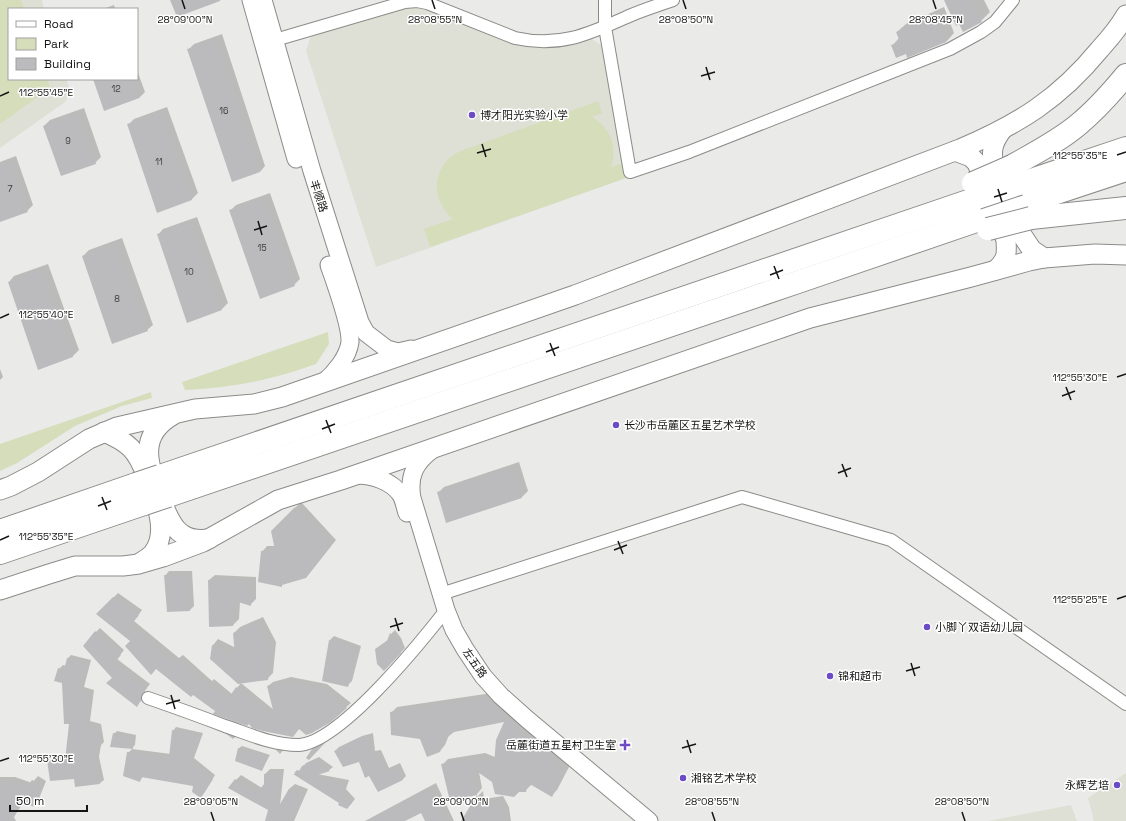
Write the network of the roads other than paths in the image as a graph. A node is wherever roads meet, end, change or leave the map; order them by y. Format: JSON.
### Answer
{"nodes":[{"id":1,"x":251,"y":0,"type":"edge"},
{"id":2,"x":263,"y":0,"type":"edge"},
{"id":3,"x":606,"y":0,"type":"edge"},
{"id":4,"x":672,"y":0,"type":"edge"},
{"id":5,"x":1013,"y":0,"type":"edge"},
{"id":6,"x":1126,"y":15,"type":"edge"},
{"id":7,"x":606,"y":27,"type":"junction"},
{"id":8,"x":275,"y":40,"type":"junction"},
{"id":9,"x":1126,"y":75,"type":"edge"},
{"id":10,"x":1002,"y":130,"type":"junction"},
{"id":11,"x":1126,"y":148,"type":"edge"},
{"id":12,"x":955,"y":151,"type":"junction"},
{"id":13,"x":1126,"y":170,"type":"edge"},
{"id":14,"x":1022,"y":193,"type":"junction"},
{"id":15,"x":981,"y":207,"type":"junction"},
{"id":16,"x":1126,"y":208,"type":"edge"},
{"id":17,"x":1078,"y":213,"type":"junction"},
{"id":18,"x":1126,"y":215,"type":"edge"},
{"id":19,"x":1126,"y":255,"type":"edge"},
{"id":20,"x":1044,"y":258,"type":"junction"},
{"id":21,"x":996,"y":270,"type":"junction"},
{"id":22,"x":420,"y":348,"type":"junction"},
{"id":23,"x":323,"y":383,"type":"junction"},
{"id":24,"x":182,"y":412,"type":"junction"},
{"id":25,"x":104,"y":432,"type":"junction"},
{"id":26,"x":433,"y":449,"type":"junction"},
{"id":27,"x":356,"y":475,"type":"junction"},
{"id":28,"x":164,"y":486,"type":"junction"},
{"id":29,"x":0,"y":490,"type":"edge"},
{"id":30,"x":140,"y":494,"type":"junction"},
{"id":31,"x":0,"y":531,"type":"edge"},
{"id":32,"x":209,"y":539,"type":"junction"},
{"id":33,"x":0,"y":553,"type":"edge"},
{"id":34,"x":139,"y":564,"type":"junction"},
{"id":35,"x":0,"y":590,"type":"edge"},
{"id":36,"x":441,"y":594,"type":"junction"},
{"id":37,"x":443,"y":614,"type":"junction"},
{"id":38,"x":148,"y":698,"type":"dead end"},
{"id":39,"x":1126,"y":704,"type":"edge"},
{"id":40,"x":632,"y":821,"type":"edge"},
{"id":41,"x":649,"y":821,"type":"edge"}],
"edges":[{"from":1,"to":23,"type":"main road"},
{"from":2,"to":8,"type":"main road","name":"丰顺路"},
{"from":3,"to":7,"type":"street"},
{"from":4,"to":7,"type":"street"},
{"from":5,"to":7,"type":"street"},
{"from":6,"to":10,"type":"main road"},
{"from":7,"to":8,"type":"street"},
{"from":8,"to":22,"type":"main road","name":"丰顺路"},
{"from":9,"to":14,"type":"highway"},
{"from":10,"to":12,"type":"main road"},
{"from":10,"to":20,"type":"main road"},
{"from":11,"to":14,"type":"highway"},
{"from":12,"to":21,"type":"main road"},
{"from":12,"to":22,"type":"main road"},
{"from":13,"to":14,"type":"highway"},
{"from":14,"to":15,"type":"highway","bridge":true},
{"from":14,"to":15,"type":"highway","bridge":true},
{"from":14,"to":17,"type":"highway"},
{"from":15,"to":28,"type":"highway"},
{"from":15,"to":28,"type":"highway"},
{"from":16,"to":17,"type":"highway"},
{"from":17,"to":18,"type":"highway"},
{"from":19,"to":20,"type":"main road"},
{"from":20,"to":21,"type":"main road"},
{"from":21,"to":26,"type":"main road"},
{"from":22,"to":23,"type":"main road"},
{"from":23,"to":24,"type":"main road"},
{"from":24,"to":25,"type":"main road"},
{"from":24,"to":32,"type":"main road"},
{"from":25,"to":29,"type":"main road"},
{"from":25,"to":34,"type":"main road"},
{"from":26,"to":27,"type":"main road"},
{"from":26,"to":36,"type":"main road","name":"左五路"},
{"from":27,"to":32,"type":"main road"},
{"from":27,"to":37,"type":"main road","name":"左五路"},
{"from":28,"to":30,"type":"highway","bridge":true},
{"from":30,"to":31,"type":"highway"},
{"from":30,"to":33,"type":"highway"},
{"from":32,"to":34,"type":"main road"},
{"from":34,"to":35,"type":"main road"},
{"from":36,"to":37,"type":"main road","name":"左五路"},
{"from":36,"to":39,"type":"street"},
{"from":37,"to":38,"type":"street"},
{"from":37,"to":40,"type":"main road","name":"左五路"},
{"from":37,"to":41,"type":"main road","name":"左五路"}]}
